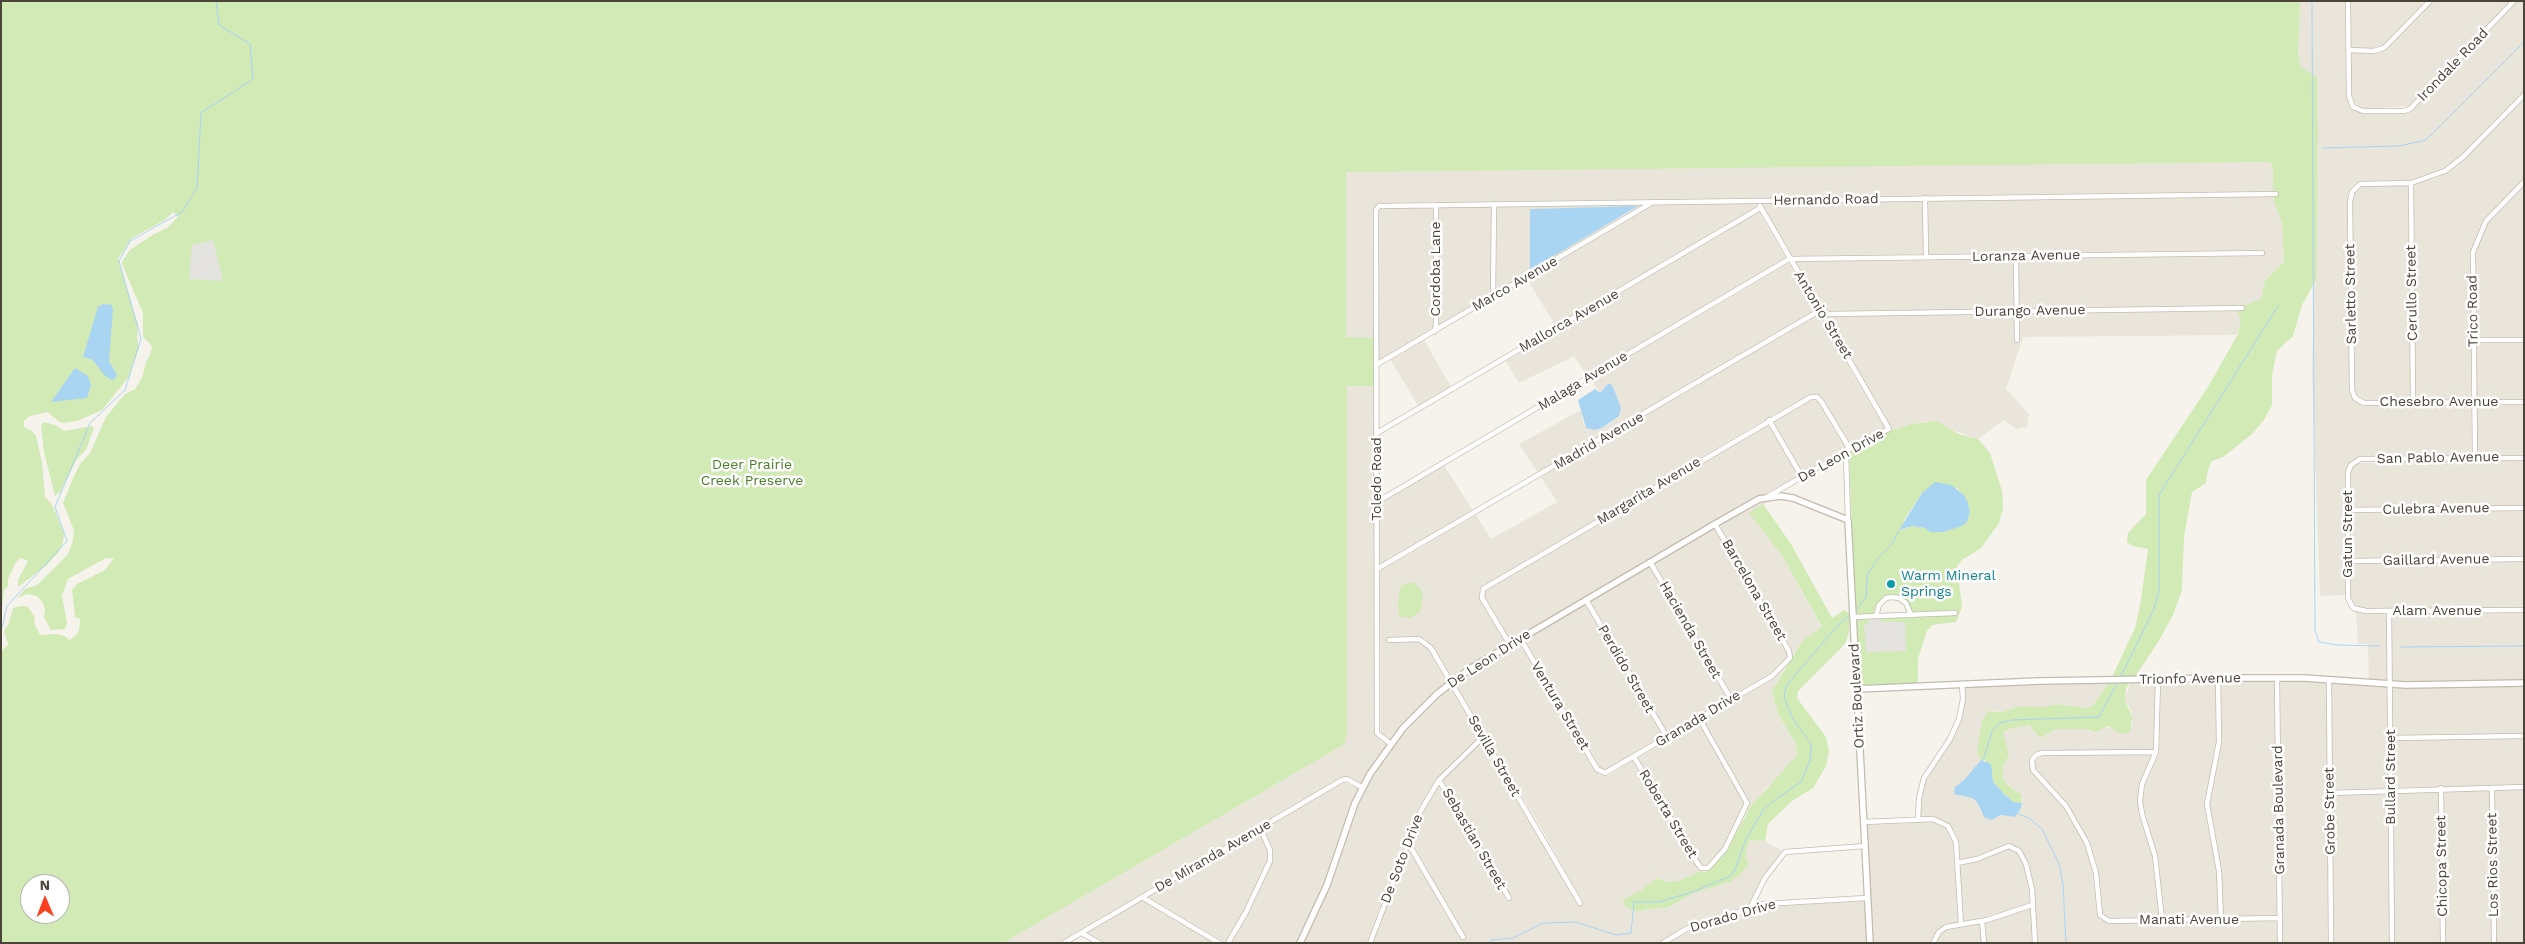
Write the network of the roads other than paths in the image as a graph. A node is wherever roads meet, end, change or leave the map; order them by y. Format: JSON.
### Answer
{"nodes":[{"id":1,"x":2348,"y":1,"type":"edge"},
{"id":2,"x":2514,"y":1,"type":"edge"},
{"id":3,"x":2427,"y":2,"type":"edge"},
{"id":4,"x":2348,"y":50,"type":"junction"},
{"id":5,"x":2524,"y":95,"type":"edge"},
{"id":6,"x":2524,"y":182,"type":"edge"},
{"id":7,"x":2411,"y":183,"type":"junction"},
{"id":8,"x":2276,"y":194,"type":"dead end"},
{"id":9,"x":1925,"y":198,"type":"junction"},
{"id":10,"x":1758,"y":200,"type":"junction"},
{"id":11,"x":1653,"y":202,"type":"junction"},
{"id":12,"x":1494,"y":204,"type":"junction"},
{"id":13,"x":1436,"y":205,"type":"junction"},
{"id":14,"x":1377,"y":208,"type":"joint"},
{"id":15,"x":1760,"y":208,"type":"junction"},
{"id":16,"x":2262,"y":253,"type":"dead end"},
{"id":17,"x":2016,"y":256,"type":"junction"},
{"id":18,"x":1926,"y":257,"type":"junction"},
{"id":19,"x":1789,"y":259,"type":"junction"},
{"id":20,"x":1493,"y":296,"type":"junction"},
{"id":21,"x":2242,"y":308,"type":"dead end"},
{"id":22,"x":1819,"y":310,"type":"junction"},
{"id":23,"x":2017,"y":311,"type":"junction"},
{"id":24,"x":1433,"y":332,"type":"junction"},
{"id":25,"x":2017,"y":340,"type":"dead end"},
{"id":26,"x":2473,"y":340,"type":"junction"},
{"id":27,"x":2524,"y":340,"type":"edge"},
{"id":28,"x":1376,"y":365,"type":"junction"},
{"id":29,"x":2355,"y":398,"type":"joint"},
{"id":30,"x":2413,"y":402,"type":"junction"},
{"id":31,"x":2474,"y":402,"type":"junction"},
{"id":32,"x":2524,"y":402,"type":"edge"},
{"id":33,"x":1769,"y":420,"type":"junction"},
{"id":34,"x":1889,"y":429,"type":"joint"},
{"id":35,"x":1377,"y":433,"type":"junction"},
{"id":36,"x":1847,"y":450,"type":"junction"},
{"id":37,"x":2475,"y":458,"type":"junction"},
{"id":38,"x":2524,"y":458,"type":"edge"},
{"id":39,"x":2353,"y":462,"type":"joint"},
{"id":40,"x":1802,"y":477,"type":"junction"},
{"id":41,"x":1766,"y":497,"type":"junction"},
{"id":42,"x":1377,"y":502,"type":"junction"},
{"id":43,"x":2524,"y":508,"type":"edge"},
{"id":44,"x":2348,"y":510,"type":"junction"},
{"id":45,"x":1848,"y":520,"type":"junction"},
{"id":46,"x":1715,"y":524,"type":"junction"},
{"id":47,"x":2524,"y":559,"type":"edge"},
{"id":48,"x":2348,"y":561,"type":"junction"},
{"id":49,"x":1650,"y":562,"type":"junction"},
{"id":50,"x":1377,"y":569,"type":"junction"},
{"id":51,"x":1586,"y":600,"type":"junction"},
{"id":52,"x":2352,"y":606,"type":"joint"},
{"id":53,"x":2524,"y":610,"type":"edge"},
{"id":54,"x":2389,"y":611,"type":"junction"},
{"id":55,"x":1955,"y":613,"type":"dead end"},
{"id":56,"x":1910,"y":615,"type":"junction"},
{"id":57,"x":1876,"y":616,"type":"junction"},
{"id":58,"x":1853,"y":617,"type":"junction"},
{"id":59,"x":1520,"y":638,"type":"junction"},
{"id":60,"x":1389,"y":640,"type":"dead end"},
{"id":61,"x":1510,"y":644,"type":"junction"},
{"id":62,"x":1790,"y":658,"type":"joint"},
{"id":63,"x":2218,"y":678,"type":"junction"},
{"id":64,"x":2277,"y":678,"type":"junction"},
{"id":65,"x":2158,"y":679,"type":"junction"},
{"id":66,"x":2329,"y":680,"type":"junction"},
{"id":67,"x":1450,"y":682,"type":"junction"},
{"id":68,"x":2524,"y":683,"type":"edge"},
{"id":69,"x":1962,"y":684,"type":"junction"},
{"id":70,"x":2390,"y":684,"type":"junction"},
{"id":71,"x":1857,"y":689,"type":"junction"},
{"id":72,"x":1731,"y":699,"type":"junction"},
{"id":73,"x":1699,"y":718,"type":"junction"},
{"id":74,"x":2524,"y":736,"type":"edge"},
{"id":75,"x":1483,"y":737,"type":"junction"},
{"id":76,"x":1667,"y":737,"type":"junction"},
{"id":77,"x":2391,"y":738,"type":"junction"},
{"id":78,"x":1390,"y":744,"type":"junction"},
{"id":79,"x":2156,"y":752,"type":"junction"},
{"id":80,"x":1634,"y":757,"type":"junction"},
{"id":81,"x":1602,"y":773,"type":"joint"},
{"id":82,"x":1439,"y":780,"type":"junction"},
{"id":83,"x":2524,"y":787,"type":"edge"},
{"id":84,"x":1363,"y":788,"type":"junction"},
{"id":85,"x":2441,"y":788,"type":"junction"},
{"id":86,"x":2492,"y":788,"type":"junction"},
{"id":87,"x":2391,"y":790,"type":"junction"},
{"id":88,"x":2330,"y":792,"type":"junction"},
{"id":89,"x":1918,"y":820,"type":"junction"},
{"id":90,"x":1864,"y":822,"type":"junction"},
{"id":91,"x":1260,"y":828,"type":"junction"},
{"id":92,"x":1407,"y":841,"type":"junction"},
{"id":93,"x":1865,"y":846,"type":"junction"},
{"id":94,"x":1957,"y":863,"type":"junction"},
{"id":95,"x":1142,"y":897,"type":"junction"},
{"id":96,"x":1508,"y":898,"type":"dead end"},
{"id":97,"x":1868,"y":898,"type":"junction"},
{"id":98,"x":1580,"y":903,"type":"dead end"},
{"id":99,"x":2032,"y":905,"type":"junction"},
{"id":100,"x":1750,"y":908,"type":"junction"},
{"id":101,"x":2280,"y":918,"type":"junction"},
{"id":102,"x":2162,"y":920,"type":"junction"},
{"id":103,"x":2221,"y":920,"type":"junction"},
{"id":104,"x":1982,"y":921,"type":"junction"},
{"id":105,"x":1961,"y":924,"type":"junction"},
{"id":106,"x":1082,"y":932,"type":"junction"},
{"id":107,"x":1463,"y":937,"type":"dead end"},
{"id":108,"x":1064,"y":943,"type":"edge"},
{"id":109,"x":1099,"y":943,"type":"edge"},
{"id":110,"x":1220,"y":943,"type":"edge"},
{"id":111,"x":1228,"y":943,"type":"edge"},
{"id":112,"x":1300,"y":943,"type":"edge"},
{"id":113,"x":1370,"y":943,"type":"edge"},
{"id":114,"x":1663,"y":943,"type":"edge"},
{"id":115,"x":1870,"y":943,"type":"edge"},
{"id":116,"x":1933,"y":943,"type":"edge"},
{"id":117,"x":1984,"y":943,"type":"edge"},
{"id":118,"x":2035,"y":943,"type":"edge"},
{"id":119,"x":2280,"y":943,"type":"edge"},
{"id":120,"x":2331,"y":943,"type":"edge"},
{"id":121,"x":2392,"y":943,"type":"edge"},
{"id":122,"x":2443,"y":943,"type":"edge"},
{"id":123,"x":2494,"y":943,"type":"edge"}],
"edges":[{"from":1,"to":4,"type":"street"},
{"from":2,"to":4,"type":"street","name":"Irondale Road"},
{"from":3,"to":4,"type":"street"},
{"from":5,"to":7,"type":"street"},
{"from":6,"to":26,"type":"street","name":"Trico Road"},
{"from":7,"to":29,"type":"street","name":"Sarletto Street"},
{"from":7,"to":30,"type":"street","name":"Cerullo Street"},
{"from":8,"to":9,"type":"street","name":"Hernando Road"},
{"from":9,"to":10,"type":"street","name":"Hernando Road"},
{"from":9,"to":18,"type":"street"},
{"from":10,"to":11,"type":"street","name":"Hernando Road"},
{"from":10,"to":15,"type":"street","name":"Antonio Street"},
{"from":11,"to":12,"type":"street","name":"Hernando Road"},
{"from":11,"to":20,"type":"street","name":"Marco Avenue"},
{"from":12,"to":13,"type":"street","name":"Hernando Road"},
{"from":12,"to":20,"type":"street"},
{"from":13,"to":14,"type":"street","name":"Hernando Road"},
{"from":13,"to":24,"type":"street","name":"Cordoba Lane"},
{"from":14,"to":28,"type":"street","name":"Toledo Road"},
{"from":15,"to":19,"type":"street","name":"Antonio Street"},
{"from":15,"to":35,"type":"street","name":"Mallorca Avenue"},
{"from":16,"to":17,"type":"street","name":"Loranza Avenue"},
{"from":17,"to":18,"type":"street","name":"Loranza Avenue"},
{"from":17,"to":23,"type":"street"},
{"from":18,"to":19,"type":"street","name":"Loranza Avenue"},
{"from":19,"to":22,"type":"street","name":"Antonio Street"},
{"from":19,"to":42,"type":"street","name":"Malaga Avenue"},
{"from":20,"to":24,"type":"street","name":"Marco Avenue"},
{"from":21,"to":23,"type":"street","name":"Durango Avenue"},
{"from":22,"to":23,"type":"street","name":"Durango Avenue"},
{"from":22,"to":34,"type":"street","name":"Antonio Street"},
{"from":22,"to":50,"type":"street","name":"Madrid Avenue"},
{"from":23,"to":25,"type":"street"},
{"from":24,"to":28,"type":"street","name":"Marco Avenue"},
{"from":26,"to":27,"type":"street"},
{"from":26,"to":31,"type":"street","name":"Trico Road"},
{"from":28,"to":35,"type":"street","name":"Toledo Road"},
{"from":29,"to":30,"type":"street","name":"Chesebro Avenue"},
{"from":30,"to":31,"type":"street","name":"Chesebro Avenue"},
{"from":31,"to":32,"type":"street","name":"Chesebro Avenue"},
{"from":31,"to":37,"type":"street","name":"Trico Road"},
{"from":33,"to":36,"type":"street","name":"Margarita Avenue"},
{"from":33,"to":40,"type":"street"},
{"from":33,"to":61,"type":"street","name":"Margarita Avenue"},
{"from":34,"to":36,"type":"street","name":"De Leon Drive"},
{"from":35,"to":42,"type":"street","name":"Toledo Road"},
{"from":36,"to":40,"type":"street","name":"De Leon Drive"},
{"from":36,"to":45,"type":"street","name":"Ortiz Boulevard"},
{"from":37,"to":38,"type":"street","name":"San Pablo Avenue"},
{"from":37,"to":39,"type":"street","name":"San Pablo Avenue"},
{"from":39,"to":44,"type":"street","name":"Gatun Street"},
{"from":40,"to":41,"type":"street","name":"De Leon Drive"},
{"from":41,"to":45,"type":"street","name":"De Leon Drive"},
{"from":41,"to":46,"type":"street","name":"De Leon Drive"},
{"from":42,"to":50,"type":"street","name":"Toledo Road"},
{"from":43,"to":44,"type":"street","name":"Culebra Avenue"},
{"from":44,"to":48,"type":"street","name":"Gatun Street"},
{"from":45,"to":58,"type":"street","name":"Ortiz Boulevard"},
{"from":46,"to":49,"type":"street","name":"De Leon Drive"},
{"from":46,"to":62,"type":"street","name":"Barcelona Street"},
{"from":47,"to":48,"type":"street","name":"Gaillard Avenue"},
{"from":48,"to":52,"type":"street","name":"Gatun Street"},
{"from":49,"to":51,"type":"street","name":"De Leon Drive"},
{"from":49,"to":72,"type":"street","name":"Hacienda Street"},
{"from":50,"to":78,"type":"street","name":"Toledo Road"},
{"from":51,"to":59,"type":"street","name":"De Leon Drive"},
{"from":51,"to":76,"type":"street","name":"Perdido Street"},
{"from":52,"to":54,"type":"street","name":"Alam Avenue"},
{"from":53,"to":54,"type":"street","name":"Alam Avenue"},
{"from":54,"to":70,"type":"street","name":"Bullard Street"},
{"from":55,"to":56,"type":"street"},
{"from":56,"to":57,"type":"street"},
{"from":56,"to":57,"type":"street"},
{"from":57,"to":58,"type":"street"},
{"from":58,"to":71,"type":"street","name":"Ortiz Boulevard"},
{"from":59,"to":61,"type":"street","name":"De Leon Drive"},
{"from":59,"to":81,"type":"street","name":"Ventura Street"},
{"from":60,"to":67,"type":"street","name":"Sevilla Street"},
{"from":61,"to":67,"type":"street","name":"De Leon Drive"},
{"from":62,"to":72,"type":"street","name":"Granada Drive"},
{"from":63,"to":64,"type":"street","name":"Trionfo Avenue"},
{"from":63,"to":65,"type":"street","name":"Trionfo Avenue"},
{"from":63,"to":103,"type":"street"},
{"from":64,"to":66,"type":"street","name":"Trionfo Avenue"},
{"from":64,"to":101,"type":"street","name":"Granada Boulevard"},
{"from":65,"to":69,"type":"street","name":"Trionfo Avenue"},
{"from":65,"to":79,"type":"street"},
{"from":66,"to":70,"type":"street","name":"Trionfo Avenue"},
{"from":66,"to":88,"type":"street","name":"Grobe Street"},
{"from":67,"to":75,"type":"street","name":"Sevilla Street"},
{"from":67,"to":78,"type":"street","name":"De Leon Drive"},
{"from":68,"to":70,"type":"street","name":"Trionfo Avenue"},
{"from":69,"to":71,"type":"street","name":"Trionfo Avenue"},
{"from":69,"to":89,"type":"street"},
{"from":70,"to":77,"type":"street","name":"Bullard Street"},
{"from":71,"to":90,"type":"street","name":"Ortiz Boulevard"},
{"from":72,"to":73,"type":"street","name":"Granada Drive"},
{"from":73,"to":76,"type":"street","name":"Granada Drive"},
{"from":73,"to":80,"type":"street","name":"Roberta Street"},
{"from":74,"to":77,"type":"street"},
{"from":75,"to":82,"type":"street","name":"De Soto Drive"},
{"from":75,"to":98,"type":"street","name":"Sevilla Street"},
{"from":76,"to":80,"type":"street","name":"Granada Drive"},
{"from":77,"to":87,"type":"street","name":"Bullard Street"},
{"from":78,"to":84,"type":"street","name":"De Leon Drive"},
{"from":79,"to":102,"type":"street"},
{"from":79,"to":102,"type":"street","name":"Manati Avenue"},
{"from":80,"to":81,"type":"street","name":"Granada Drive"},
{"from":82,"to":92,"type":"street","name":"De Soto Drive"},
{"from":82,"to":96,"type":"street","name":"Sebastian Street"},
{"from":83,"to":86,"type":"street"},
{"from":84,"to":91,"type":"street","name":"De Miranda Avenue"},
{"from":84,"to":112,"type":"street","name":"De Leon Drive"},
{"from":85,"to":86,"type":"street"},
{"from":85,"to":87,"type":"street"},
{"from":85,"to":122,"type":"street","name":"Chicopa Street"},
{"from":86,"to":123,"type":"street","name":"Los Rios Street"},
{"from":87,"to":88,"type":"street"},
{"from":87,"to":121,"type":"street","name":"Bullard Street"},
{"from":88,"to":120,"type":"street","name":"Grobe Street"},
{"from":89,"to":90,"type":"street"},
{"from":89,"to":94,"type":"street"},
{"from":90,"to":93,"type":"street","name":"Ortiz Boulevard"},
{"from":91,"to":95,"type":"street","name":"De Miranda Avenue"},
{"from":91,"to":111,"type":"street"},
{"from":92,"to":107,"type":"street"},
{"from":92,"to":113,"type":"street","name":"De Soto Drive"},
{"from":93,"to":97,"type":"street","name":"Ortiz Boulevard"},
{"from":93,"to":100,"type":"street"},
{"from":94,"to":99,"type":"street"},
{"from":94,"to":105,"type":"street"},
{"from":95,"to":106,"type":"street","name":"De Miranda Avenue"},
{"from":95,"to":110,"type":"street"},
{"from":97,"to":100,"type":"street","name":"Dorado Drive"},
{"from":97,"to":115,"type":"street","name":"Ortiz Boulevard"},
{"from":99,"to":104,"type":"street"},
{"from":99,"to":118,"type":"street"},
{"from":100,"to":114,"type":"street","name":"Dorado Drive"},
{"from":101,"to":103,"type":"street","name":"Manati Avenue"},
{"from":101,"to":119,"type":"street","name":"Granada Boulevard"},
{"from":102,"to":103,"type":"street","name":"Manati Avenue"},
{"from":104,"to":105,"type":"street"},
{"from":104,"to":117,"type":"street"},
{"from":105,"to":116,"type":"street"},
{"from":106,"to":108,"type":"street","name":"De Miranda Avenue"},
{"from":106,"to":109,"type":"street"}]}
